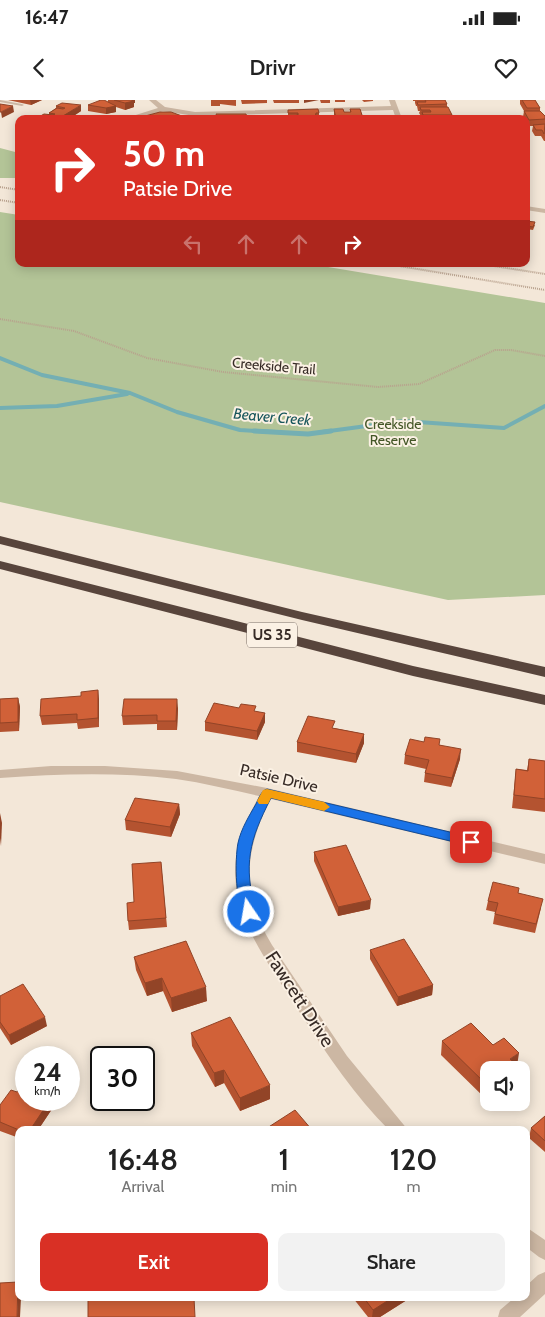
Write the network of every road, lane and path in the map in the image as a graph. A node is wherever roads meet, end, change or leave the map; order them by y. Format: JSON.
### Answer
{"nodes":[{"id":1,"x":152,"y":100,"type":"edge"},
{"id":2,"x":392,"y":100,"type":"edge"},
{"id":3,"x":0,"y":101,"type":"edge"},
{"id":4,"x":22,"y":105,"type":"dead end"},
{"id":5,"x":163,"y":108,"type":"junction"},
{"id":6,"x":395,"y":108,"type":"junction"},
{"id":7,"x":264,"y":110,"type":"junction"},
{"id":8,"x":139,"y":115,"type":"edge"},
{"id":9,"x":265,"y":115,"type":"edge"},
{"id":10,"x":398,"y":115,"type":"edge"},
{"id":11,"x":0,"y":187,"type":"edge"},
{"id":12,"x":15,"y":189,"type":"edge"},
{"id":13,"x":0,"y":200,"type":"edge"},
{"id":14,"x":15,"y":202,"type":"edge"},
{"id":15,"x":530,"y":209,"type":"edge"},
{"id":16,"x":545,"y":211,"type":"edge"},
{"id":17,"x":405,"y":267,"type":"edge"},
{"id":18,"x":500,"y":267,"type":"edge"},
{"id":19,"x":545,"y":274,"type":"edge"},
{"id":20,"x":545,"y":290,"type":"edge"},
{"id":21,"x":0,"y":319,"type":"edge"},
{"id":22,"x":545,"y":356,"type":"edge"},
{"id":23,"x":0,"y":540,"type":"edge"},
{"id":24,"x":0,"y":565,"type":"edge"},
{"id":25,"x":545,"y":672,"type":"edge"},
{"id":26,"x":545,"y":700,"type":"edge"},
{"id":27,"x":0,"y":774,"type":"edge"},
{"id":28,"x":267,"y":793,"type":"junction"},
{"id":29,"x":545,"y":859,"type":"edge"},
{"id":30,"x":396,"y":1126,"type":"edge"},
{"id":31,"x":530,"y":1238,"type":"edge"},
{"id":32,"x":545,"y":1251,"type":"edge"},
{"id":33,"x":545,"y":1281,"type":"edge"},
{"id":34,"x":530,"y":1295,"type":"edge"},
{"id":35,"x":523,"y":1301,"type":"edge"},
{"id":36,"x":506,"y":1317,"type":"edge"}],
"edges":[{"from":1,"to":5,"type":"street"},
{"from":2,"to":6,"type":"street"},
{"from":3,"to":4,"type":"lane"},
{"from":5,"to":7,"type":"street"},
{"from":5,"to":8,"type":"street"},
{"from":6,"to":7,"type":"street"},
{"from":6,"to":10,"type":"street"},
{"from":7,"to":9,"type":"street"},
{"from":11,"to":12,"type":"path"},
{"from":13,"to":14,"type":"path"},
{"from":15,"to":16,"type":"street"},
{"from":17,"to":20,"type":"path"},
{"from":18,"to":19,"type":"path"},
{"from":21,"to":22,"type":"path","name":"Creekside Trail"},
{"from":23,"to":25,"type":"highway","number":"US 35"},
{"from":24,"to":26,"type":"highway","number":"US 35"},
{"from":27,"to":28,"type":"street","name":"Patsie Drive"},
{"from":28,"to":29,"type":"street","name":"Patsie Drive"},
{"from":28,"to":30,"type":"street","name":"Fawcett Drive"},
{"from":31,"to":32,"type":"street"},
{"from":33,"to":34,"type":"street"},
{"from":35,"to":36,"type":"street"}]}
